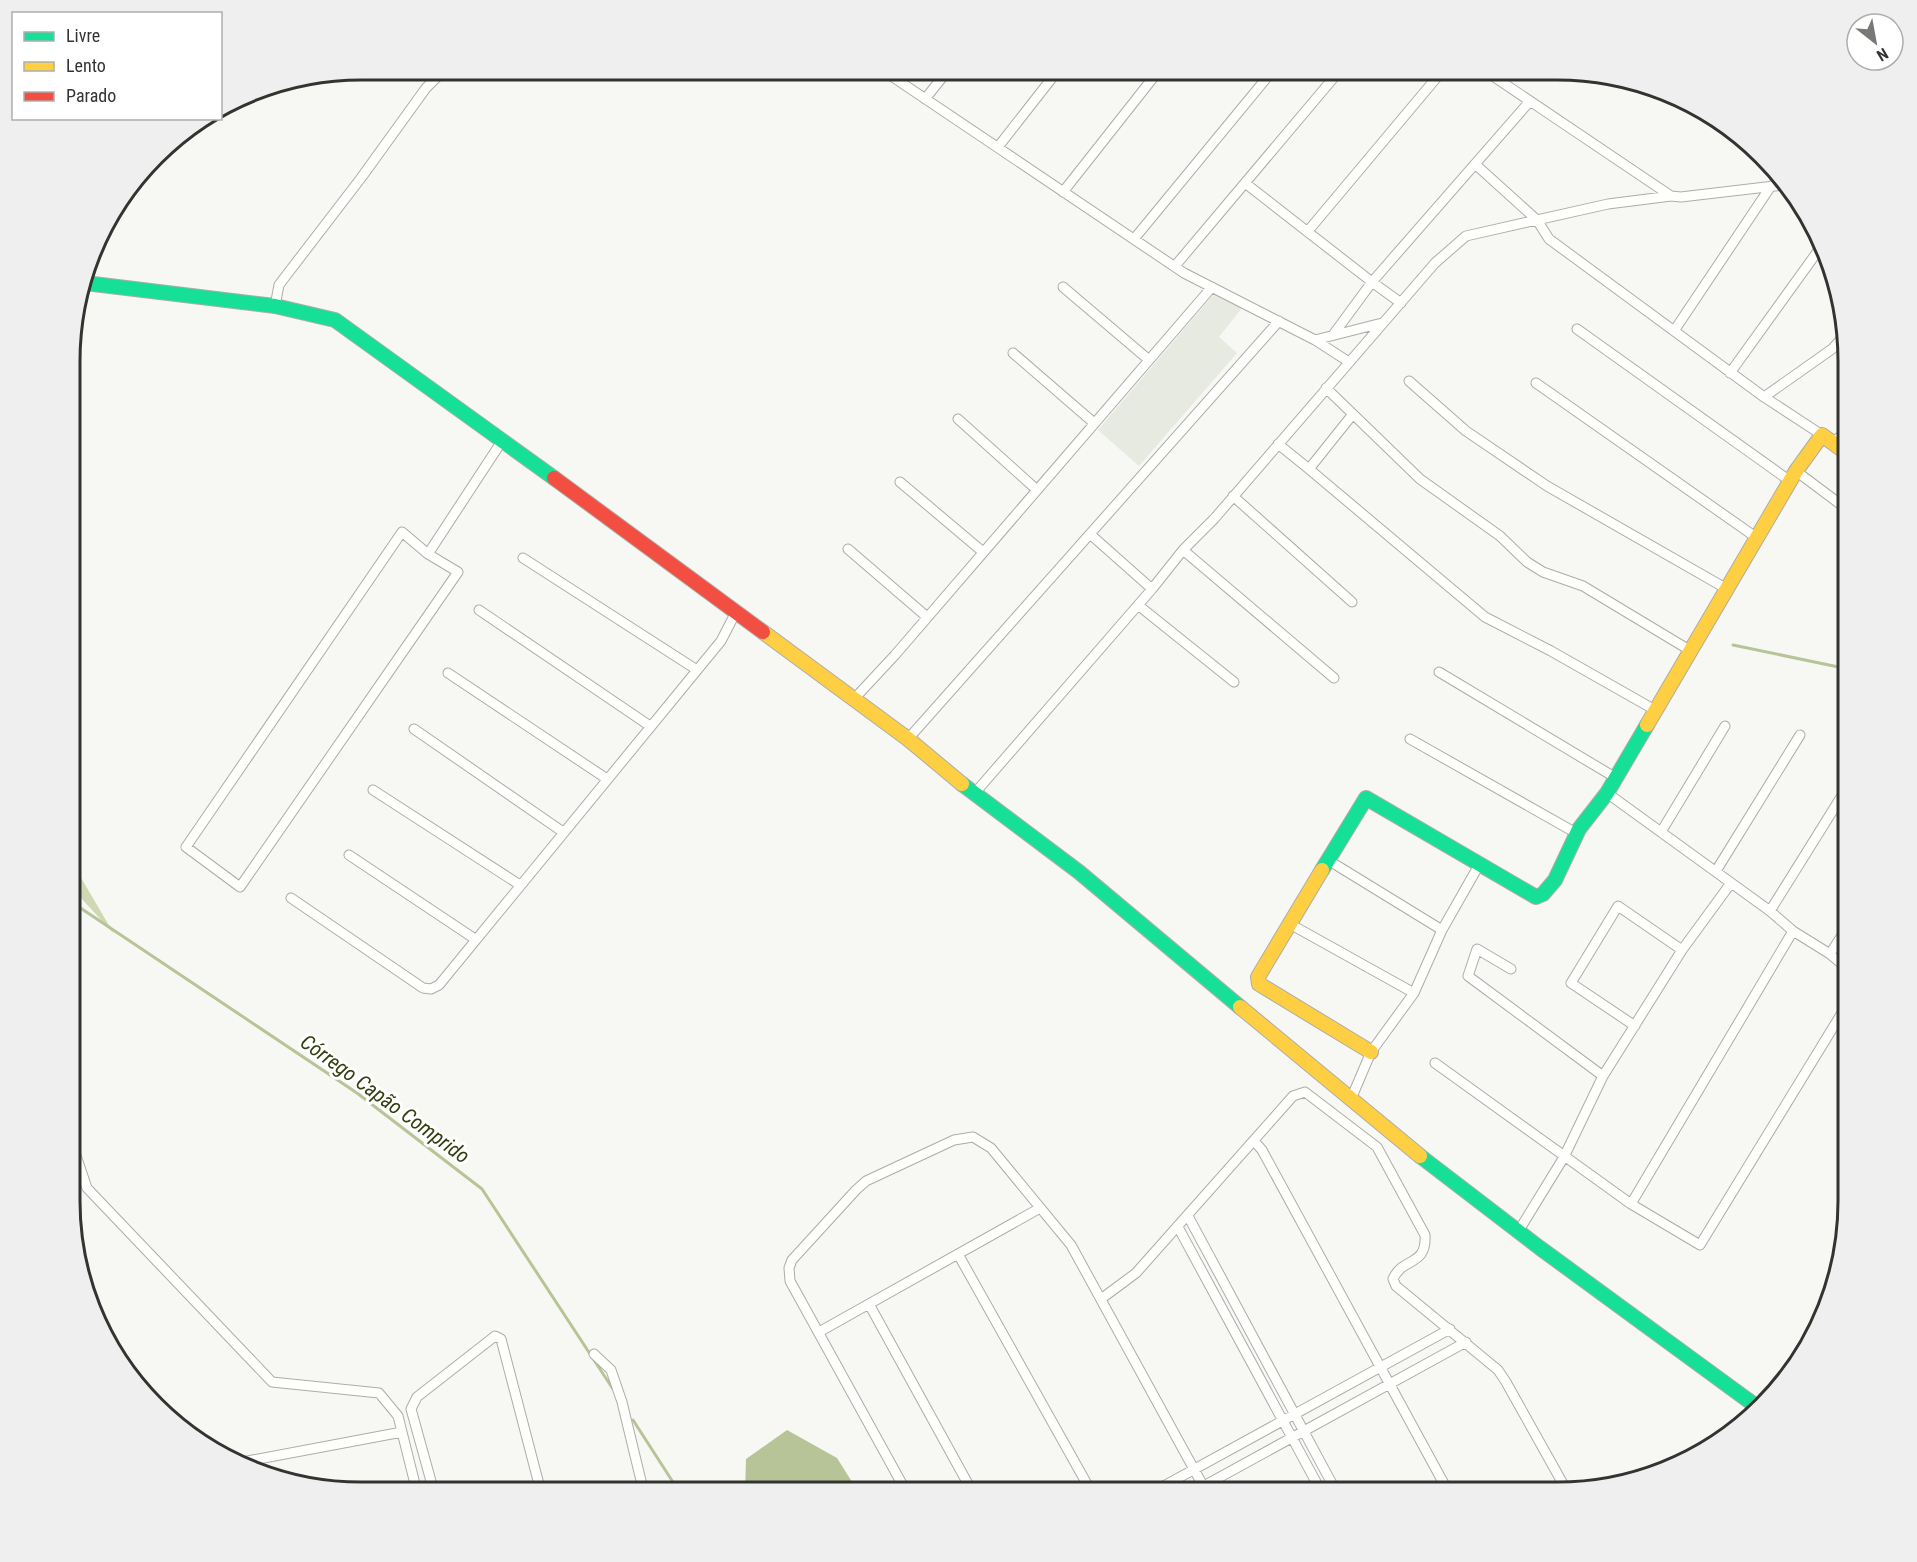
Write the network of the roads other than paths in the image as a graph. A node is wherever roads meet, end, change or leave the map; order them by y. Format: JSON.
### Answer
{"nodes":[{"id":1,"x":434,"y":80,"type":"edge"},
{"id":2,"x":897,"y":80,"type":"edge"},
{"id":3,"x":940,"y":80,"type":"edge"},
{"id":4,"x":1050,"y":80,"type":"edge"},
{"id":5,"x":1151,"y":80,"type":"edge"},
{"id":6,"x":1265,"y":80,"type":"edge"},
{"id":7,"x":1332,"y":80,"type":"edge"},
{"id":8,"x":1435,"y":80,"type":"edge"},
{"id":9,"x":1499,"y":80,"type":"edge"},
{"id":10,"x":925,"y":99,"type":"junction"},
{"id":11,"x":1530,"y":101,"type":"junction"},
{"id":12,"x":998,"y":147,"type":"junction"},
{"id":13,"x":1475,"y":164,"type":"junction"},
{"id":14,"x":1245,"y":183,"type":"junction"},
{"id":15,"x":1771,"y":186,"type":"junction"},
{"id":16,"x":1777,"y":186,"type":"edge"},
{"id":17,"x":1063,"y":192,"type":"junction"},
{"id":18,"x":1671,"y":196,"type":"junction"},
{"id":19,"x":1537,"y":220,"type":"junction"},
{"id":20,"x":1308,"y":231,"type":"junction"},
{"id":21,"x":1134,"y":239,"type":"junction"},
{"id":22,"x":1816,"y":253,"type":"edge"},
{"id":23,"x":1175,"y":266,"type":"junction"},
{"id":24,"x":1372,"y":282,"type":"junction"},
{"id":25,"x":90,"y":284,"type":"edge"},
{"id":26,"x":1063,"y":287,"type":"dead end"},
{"id":27,"x":1212,"y":287,"type":"junction"},
{"id":28,"x":1401,"y":303,"type":"junction"},
{"id":29,"x":275,"y":306,"type":"junction"},
{"id":30,"x":1279,"y":321,"type":"junction"},
{"id":31,"x":1383,"y":323,"type":"junction"},
{"id":32,"x":1577,"y":329,"type":"dead end"},
{"id":33,"x":1674,"y":331,"type":"junction"},
{"id":34,"x":1333,"y":334,"type":"junction"},
{"id":35,"x":1315,"y":340,"type":"junction"},
{"id":36,"x":1837,"y":344,"type":"edge"},
{"id":37,"x":1012,"y":353,"type":"dead end"},
{"id":38,"x":1149,"y":360,"type":"junction"},
{"id":39,"x":1349,"y":362,"type":"junction"},
{"id":40,"x":1730,"y":372,"type":"junction"},
{"id":41,"x":1409,"y":381,"type":"dead end"},
{"id":42,"x":1536,"y":383,"type":"dead end"},
{"id":43,"x":1326,"y":388,"type":"junction"},
{"id":44,"x":1764,"y":398,"type":"junction"},
{"id":45,"x":1353,"y":414,"type":"junction"},
{"id":46,"x":958,"y":419,"type":"dead end"},
{"id":47,"x":1094,"y":423,"type":"junction"},
{"id":48,"x":1838,"y":435,"type":"edge"},
{"id":49,"x":1827,"y":438,"type":"junction"},
{"id":50,"x":502,"y":441,"type":"junction"},
{"id":51,"x":1278,"y":444,"type":"junction"},
{"id":52,"x":1838,"y":446,"type":"edge"},
{"id":53,"x":1309,"y":469,"type":"junction"},
{"id":54,"x":1793,"y":476,"type":"junction"},
{"id":55,"x":900,"y":482,"type":"dead end"},
{"id":56,"x":1037,"y":490,"type":"junction"},
{"id":57,"x":1233,"y":496,"type":"junction"},
{"id":58,"x":1838,"y":504,"type":"edge"},
{"id":59,"x":1090,"y":534,"type":"junction"},
{"id":60,"x":1757,"y":538,"type":"junction"},
{"id":61,"x":848,"y":549,"type":"dead end"},
{"id":62,"x":1183,"y":550,"type":"junction"},
{"id":63,"x":983,"y":552,"type":"junction"},
{"id":64,"x":428,"y":554,"type":"junction"},
{"id":65,"x":523,"y":558,"type":"dead end"},
{"id":66,"x":1727,"y":588,"type":"junction"},
{"id":67,"x":1152,"y":589,"type":"junction"},
{"id":68,"x":1352,"y":602,"type":"dead end"},
{"id":69,"x":1138,"y":605,"type":"junction"},
{"id":70,"x":479,"y":610,"type":"dead end"},
{"id":71,"x":736,"y":612,"type":"junction"},
{"id":72,"x":927,"y":617,"type":"junction"},
{"id":73,"x":1690,"y":651,"type":"junction"},
{"id":74,"x":697,"y":670,"type":"junction"},
{"id":75,"x":1439,"y":672,"type":"dead end"},
{"id":76,"x":448,"y":673,"type":"dead end"},
{"id":77,"x":1335,"y":678,"type":"dead end"},
{"id":78,"x":1234,"y":682,"type":"dead end"},
{"id":79,"x":854,"y":699,"type":"junction"},
{"id":80,"x":1655,"y":710,"type":"junction"},
{"id":81,"x":650,"y":726,"type":"junction"},
{"id":82,"x":1725,"y":726,"type":"dead end"},
{"id":83,"x":414,"y":729,"type":"dead end"},
{"id":84,"x":1800,"y":735,"type":"dead end"},
{"id":85,"x":908,"y":739,"type":"junction"},
{"id":86,"x":1410,"y":739,"type":"dead end"},
{"id":87,"x":1616,"y":778,"type":"junction"},
{"id":88,"x":607,"y":779,"type":"junction"},
{"id":89,"x":373,"y":790,"type":"dead end"},
{"id":90,"x":1607,"y":793,"type":"junction"},
{"id":91,"x":974,"y":794,"type":"junction"},
{"id":92,"x":1838,"y":802,"type":"edge"},
{"id":93,"x":563,"y":832,"type":"junction"},
{"id":94,"x":1661,"y":832,"type":"junction"},
{"id":95,"x":1576,"y":833,"type":"junction"},
{"id":96,"x":349,"y":855,"type":"dead end"},
{"id":97,"x":1328,"y":860,"type":"junction"},
{"id":98,"x":1479,"y":865,"type":"junction"},
{"id":99,"x":1716,"y":871,"type":"junction"},
{"id":100,"x":1731,"y":883,"type":"junction"},
{"id":101,"x":520,"y":885,"type":"junction"},
{"id":102,"x":291,"y":898,"type":"dead end"},
{"id":103,"x":1770,"y":911,"type":"junction"},
{"id":104,"x":1290,"y":924,"type":"junction"},
{"id":105,"x":1442,"y":930,"type":"junction"},
{"id":106,"x":1793,"y":931,"type":"junction"},
{"id":107,"x":475,"y":939,"type":"junction"},
{"id":108,"x":1838,"y":942,"type":"edge"},
{"id":109,"x":1682,"y":950,"type":"junction"},
{"id":110,"x":1830,"y":954,"type":"junction"},
{"id":111,"x":1838,"y":961,"type":"edge"},
{"id":112,"x":1511,"y":969,"type":"dead end"},
{"id":113,"x":1414,"y":993,"type":"junction"},
{"id":114,"x":1838,"y":1019,"type":"edge"},
{"id":115,"x":1635,"y":1026,"type":"junction"},
{"id":116,"x":1371,"y":1052,"type":"junction"},
{"id":117,"x":1435,"y":1064,"type":"dead end"},
{"id":118,"x":1603,"y":1076,"type":"junction"},
{"id":119,"x":1351,"y":1099,"type":"junction"},
{"id":120,"x":1254,"y":1141,"type":"junction"},
{"id":121,"x":1564,"y":1157,"type":"junction"},
{"id":122,"x":80,"y":1167,"type":"edge"},
{"id":123,"x":1630,"y":1204,"type":"junction"},
{"id":124,"x":1041,"y":1208,"type":"junction"},
{"id":125,"x":1188,"y":1216,"type":"junction"},
{"id":126,"x":1178,"y":1227,"type":"junction"},
{"id":127,"x":1518,"y":1232,"type":"junction"},
{"id":128,"x":958,"y":1254,"type":"junction"},
{"id":129,"x":1101,"y":1299,"type":"junction"},
{"id":130,"x":868,"y":1304,"type":"junction"},
{"id":131,"x":1450,"y":1329,"type":"junction"},
{"id":132,"x":819,"y":1332,"type":"junction"},
{"id":133,"x":1466,"y":1342,"type":"junction"},
{"id":134,"x":594,"y":1354,"type":"dead end"},
{"id":135,"x":1381,"y":1366,"type":"junction"},
{"id":136,"x":1390,"y":1384,"type":"junction"},
{"id":137,"x":1752,"y":1403,"type":"edge"},
{"id":138,"x":1294,"y":1413,"type":"junction"},
{"id":139,"x":1283,"y":1421,"type":"junction"},
{"id":140,"x":1304,"y":1431,"type":"junction"},
{"id":141,"x":402,"y":1432,"type":"junction"},
{"id":142,"x":1293,"y":1438,"type":"junction"},
{"id":143,"x":251,"y":1460,"type":"edge"},
{"id":144,"x":1194,"y":1470,"type":"junction"},
{"id":145,"x":414,"y":1482,"type":"edge"},
{"id":146,"x":431,"y":1482,"type":"edge"},
{"id":147,"x":538,"y":1482,"type":"edge"},
{"id":148,"x":642,"y":1482,"type":"edge"},
{"id":149,"x":901,"y":1482,"type":"edge"},
{"id":150,"x":967,"y":1482,"type":"edge"},
{"id":151,"x":1086,"y":1482,"type":"edge"},
{"id":152,"x":1172,"y":1482,"type":"edge"},
{"id":153,"x":1201,"y":1482,"type":"edge"},
{"id":154,"x":1219,"y":1482,"type":"edge"},
{"id":155,"x":1316,"y":1482,"type":"edge"},
{"id":156,"x":1331,"y":1482,"type":"edge"},
{"id":157,"x":1443,"y":1482,"type":"edge"},
{"id":158,"x":1562,"y":1482,"type":"edge"}],
"edges":[{"from":1,"to":29,"type":"street"},
{"from":2,"to":10,"type":"street"},
{"from":3,"to":10,"type":"street"},
{"from":4,"to":12,"type":"street"},
{"from":5,"to":17,"type":"street"},
{"from":6,"to":21,"type":"street"},
{"from":7,"to":14,"type":"street"},
{"from":8,"to":20,"type":"street"},
{"from":9,"to":11,"type":"street"},
{"from":10,"to":12,"type":"street"},
{"from":11,"to":13,"type":"street"},
{"from":11,"to":18,"type":"street"},
{"from":12,"to":17,"type":"street"},
{"from":13,"to":19,"type":"street"},
{"from":13,"to":24,"type":"street"},
{"from":14,"to":20,"type":"street"},
{"from":14,"to":23,"type":"street"},
{"from":15,"to":16,"type":"street"},
{"from":15,"to":18,"type":"street"},
{"from":15,"to":33,"type":"street"},
{"from":17,"to":21,"type":"street"},
{"from":18,"to":19,"type":"street"},
{"from":19,"to":28,"type":"street"},
{"from":19,"to":33,"type":"street"},
{"from":20,"to":24,"type":"street"},
{"from":21,"to":23,"type":"street"},
{"from":22,"to":40,"type":"street"},
{"from":23,"to":27,"type":"street"},
{"from":24,"to":28,"type":"street"},
{"from":24,"to":34,"type":"street"},
{"from":25,"to":29,"type":"street"},
{"from":26,"to":38,"type":"street"},
{"from":27,"to":30,"type":"street"},
{"from":27,"to":38,"type":"street"},
{"from":28,"to":31,"type":"street"},
{"from":29,"to":50,"type":"street"},
{"from":30,"to":35,"type":"street"},
{"from":30,"to":59,"type":"street"},
{"from":31,"to":34,"type":"street"},
{"from":31,"to":39,"type":"street"},
{"from":32,"to":54,"type":"street"},
{"from":33,"to":40,"type":"street"},
{"from":34,"to":35,"type":"street"},
{"from":35,"to":39,"type":"street"},
{"from":36,"to":44,"type":"street"},
{"from":37,"to":47,"type":"street"},
{"from":38,"to":47,"type":"street"},
{"from":39,"to":43,"type":"street"},
{"from":40,"to":44,"type":"street"},
{"from":41,"to":66,"type":"street"},
{"from":42,"to":60,"type":"street"},
{"from":43,"to":45,"type":"street"},
{"from":43,"to":51,"type":"street"},
{"from":44,"to":49,"type":"street"},
{"from":45,"to":53,"type":"street"},
{"from":45,"to":73,"type":"street"},
{"from":46,"to":56,"type":"street"},
{"from":47,"to":56,"type":"street"},
{"from":48,"to":49,"type":"street"},
{"from":49,"to":52,"type":"street"},
{"from":49,"to":54,"type":"street"},
{"from":50,"to":64,"type":"street"},
{"from":50,"to":71,"type":"street"},
{"from":51,"to":53,"type":"street"},
{"from":51,"to":57,"type":"street"},
{"from":53,"to":80,"type":"street"},
{"from":54,"to":58,"type":"street"},
{"from":54,"to":60,"type":"street"},
{"from":55,"to":63,"type":"street"},
{"from":56,"to":63,"type":"street"},
{"from":57,"to":62,"type":"street"},
{"from":57,"to":68,"type":"street"},
{"from":59,"to":67,"type":"street"},
{"from":59,"to":85,"type":"street"},
{"from":60,"to":66,"type":"street"},
{"from":61,"to":72,"type":"street"},
{"from":62,"to":67,"type":"street"},
{"from":62,"to":77,"type":"street"},
{"from":63,"to":72,"type":"street"},
{"from":64,"to":64,"type":"street"},
{"from":65,"to":74,"type":"street"},
{"from":66,"to":73,"type":"street"},
{"from":67,"to":69,"type":"street"},
{"from":69,"to":78,"type":"street"},
{"from":69,"to":91,"type":"street"},
{"from":70,"to":81,"type":"street"},
{"from":71,"to":74,"type":"street"},
{"from":71,"to":79,"type":"street"},
{"from":72,"to":79,"type":"street"},
{"from":73,"to":80,"type":"street"},
{"from":74,"to":81,"type":"street"},
{"from":75,"to":87,"type":"street"},
{"from":76,"to":88,"type":"street"},
{"from":79,"to":85,"type":"street"},
{"from":80,"to":87,"type":"street"},
{"from":81,"to":88,"type":"street"},
{"from":82,"to":94,"type":"street"},
{"from":83,"to":93,"type":"street"},
{"from":84,"to":99,"type":"street"},
{"from":85,"to":91,"type":"street"},
{"from":86,"to":95,"type":"street"},
{"from":87,"to":90,"type":"street"},
{"from":88,"to":93,"type":"street"},
{"from":89,"to":101,"type":"street"},
{"from":90,"to":94,"type":"street"},
{"from":90,"to":95,"type":"street"},
{"from":91,"to":119,"type":"street"},
{"from":92,"to":103,"type":"street"},
{"from":93,"to":101,"type":"street"},
{"from":94,"to":99,"type":"street"},
{"from":95,"to":98,"type":"street"},
{"from":96,"to":107,"type":"street"},
{"from":97,"to":98,"type":"street"},
{"from":97,"to":104,"type":"street"},
{"from":97,"to":105,"type":"street"},
{"from":98,"to":105,"type":"street"},
{"from":99,"to":100,"type":"street"},
{"from":100,"to":103,"type":"street"},
{"from":100,"to":109,"type":"street"},
{"from":101,"to":107,"type":"street"},
{"from":102,"to":107,"type":"street"},
{"from":103,"to":106,"type":"street"},
{"from":104,"to":113,"type":"street"},
{"from":104,"to":116,"type":"street"},
{"from":105,"to":113,"type":"street"},
{"from":106,"to":110,"type":"street"},
{"from":106,"to":123,"type":"street"},
{"from":108,"to":110,"type":"street"},
{"from":109,"to":115,"type":"street"},
{"from":109,"to":115,"type":"street"},
{"from":110,"to":111,"type":"street"},
{"from":112,"to":118,"type":"street"},
{"from":113,"to":116,"type":"street"},
{"from":114,"to":123,"type":"street"},
{"from":115,"to":118,"type":"street"},
{"from":116,"to":119,"type":"street"},
{"from":117,"to":121,"type":"street"},
{"from":118,"to":121,"type":"street"},
{"from":119,"to":127,"type":"street"},
{"from":120,"to":125,"type":"street"},
{"from":120,"to":131,"type":"street"},
{"from":120,"to":135,"type":"street"},
{"from":121,"to":123,"type":"street"},
{"from":121,"to":127,"type":"street"},
{"from":122,"to":141,"type":"street"},
{"from":124,"to":128,"type":"street"},
{"from":124,"to":129,"type":"street"},
{"from":124,"to":132,"type":"street"},
{"from":125,"to":126,"type":"street"},
{"from":125,"to":138,"type":"street"},
{"from":126,"to":129,"type":"street"},
{"from":126,"to":139,"type":"street"},
{"from":127,"to":137,"type":"street"},
{"from":128,"to":130,"type":"street"},
{"from":128,"to":151,"type":"street"},
{"from":129,"to":144,"type":"street"},
{"from":130,"to":132,"type":"street"},
{"from":130,"to":150,"type":"street"},
{"from":131,"to":133,"type":"street"},
{"from":131,"to":135,"type":"street"},
{"from":132,"to":149,"type":"street"},
{"from":133,"to":136,"type":"street"},
{"from":133,"to":158,"type":"street"},
{"from":134,"to":148,"type":"street"},
{"from":135,"to":136,"type":"street"},
{"from":135,"to":138,"type":"street"},
{"from":136,"to":140,"type":"street"},
{"from":136,"to":157,"type":"street"},
{"from":138,"to":139,"type":"street"},
{"from":138,"to":140,"type":"street"},
{"from":139,"to":142,"type":"street"},
{"from":139,"to":144,"type":"street"},
{"from":140,"to":142,"type":"street"},
{"from":140,"to":156,"type":"street"},
{"from":141,"to":143,"type":"street"},
{"from":141,"to":145,"type":"street"},
{"from":142,"to":154,"type":"street"},
{"from":142,"to":155,"type":"street"},
{"from":144,"to":152,"type":"street"},
{"from":144,"to":153,"type":"street"},
{"from":146,"to":147,"type":"street"}]}
